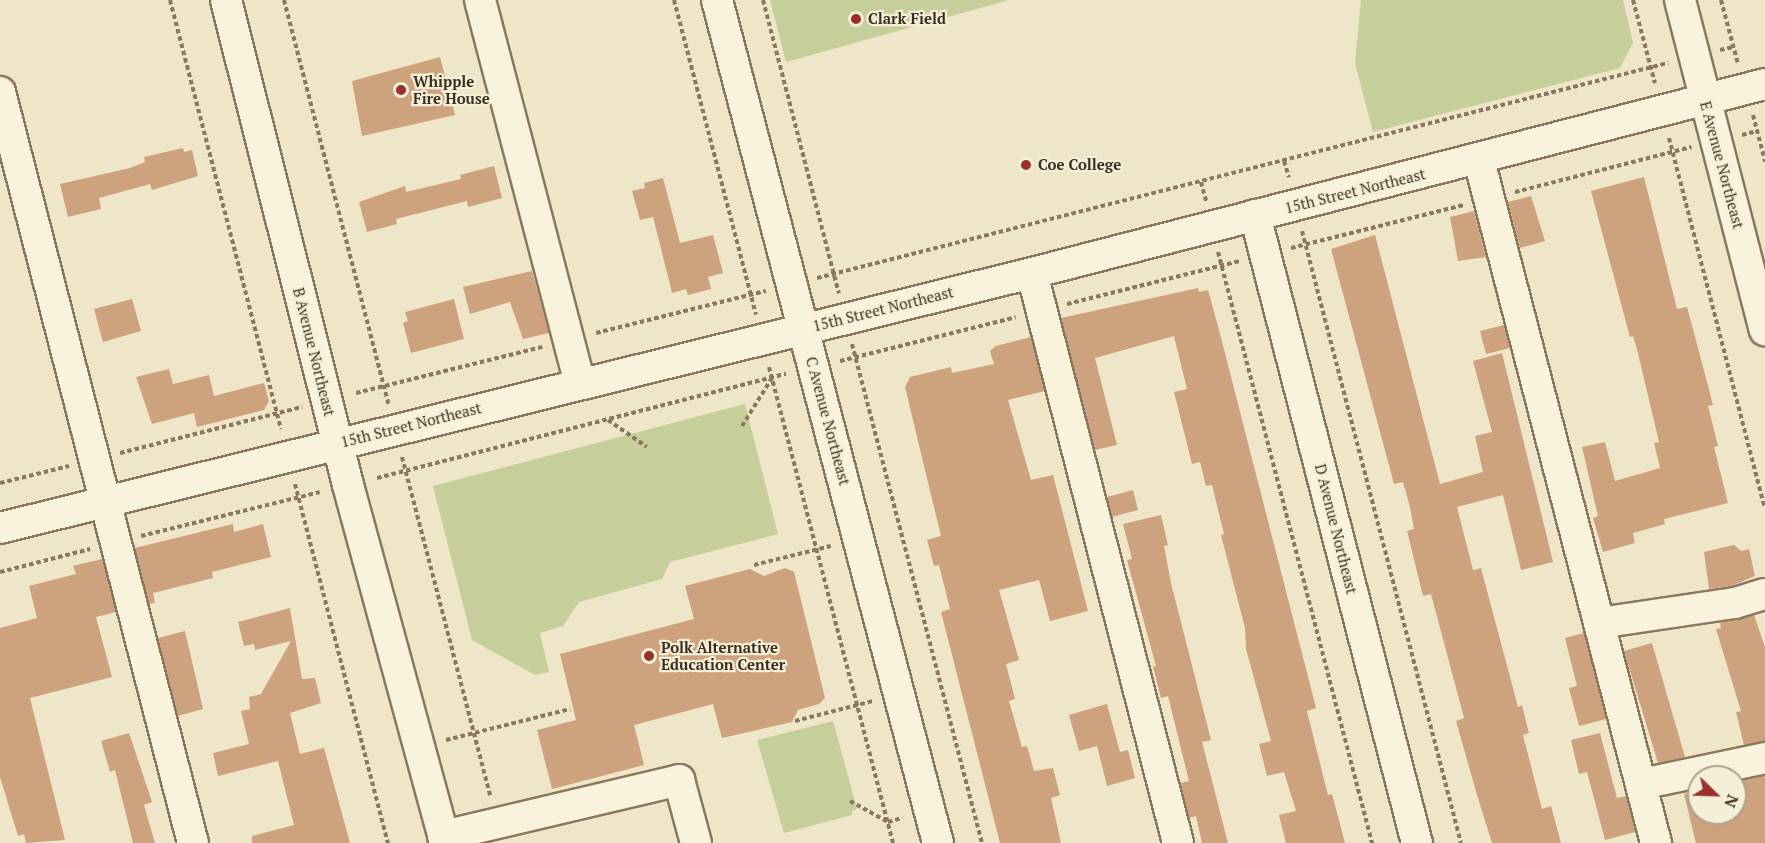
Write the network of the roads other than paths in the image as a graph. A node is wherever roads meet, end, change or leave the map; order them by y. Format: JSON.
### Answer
{"nodes":[{"id":1,"x":226,"y":0,"type":"edge"},
{"id":2,"x":480,"y":0,"type":"edge"},
{"id":3,"x":717,"y":0,"type":"edge"},
{"id":4,"x":1680,"y":0,"type":"edge"},
{"id":5,"x":0,"y":92,"type":"edge"},
{"id":6,"x":1758,"y":97,"type":"edge"},
{"id":7,"x":1706,"y":99,"type":"junction"},
{"id":8,"x":1479,"y":160,"type":"junction"},
{"id":9,"x":1255,"y":215,"type":"junction"},
{"id":10,"x":1755,"y":249,"type":"edge"},
{"id":11,"x":1032,"y":273,"type":"junction"},
{"id":12,"x":802,"y":328,"type":"junction"},
{"id":13,"x":1765,"y":330,"type":"edge"},
{"id":14,"x":580,"y":383,"type":"junction"},
{"id":15,"x":338,"y":443,"type":"junction"},
{"id":16,"x":105,"y":502,"type":"junction"},
{"id":17,"x":0,"y":528,"type":"edge"},
{"id":18,"x":1765,"y":594,"type":"edge"},
{"id":19,"x":1599,"y":623,"type":"junction"},
{"id":20,"x":1765,"y":758,"type":"edge"},
{"id":21,"x":1641,"y":784,"type":"junction"},
{"id":22,"x":443,"y":839,"type":"edge"},
{"id":23,"x":193,"y":843,"type":"edge"},
{"id":24,"x":696,"y":843,"type":"edge"},
{"id":25,"x":938,"y":843,"type":"edge"},
{"id":26,"x":1178,"y":843,"type":"edge"},
{"id":27,"x":1417,"y":843,"type":"edge"},
{"id":28,"x":1656,"y":843,"type":"edge"}],
"edges":[{"from":1,"to":15,"type":"street","name":"B Avenue Northeast"},
{"from":2,"to":14,"type":"street"},
{"from":3,"to":12,"type":"street","name":"C Avenue Northeast"},
{"from":4,"to":7,"type":"street","name":"E Avenue Northeast"},
{"from":5,"to":16,"type":"street"},
{"from":6,"to":7,"type":"street","name":"15th Street Northeast"},
{"from":7,"to":8,"type":"street","name":"15th Street Northeast"},
{"from":7,"to":10,"type":"street","name":"E Avenue Northeast"},
{"from":8,"to":9,"type":"street","name":"15th Street Northeast"},
{"from":8,"to":19,"type":"street"},
{"from":9,"to":11,"type":"street","name":"15th Street Northeast"},
{"from":9,"to":27,"type":"street","name":"D Avenue Northeast"},
{"from":10,"to":13,"type":"street","name":"E Avenue Northeast"},
{"from":11,"to":12,"type":"street","name":"15th Street Northeast"},
{"from":11,"to":26,"type":"street"},
{"from":12,"to":14,"type":"street","name":"15th Street Northeast"},
{"from":12,"to":25,"type":"street","name":"C Avenue Northeast"},
{"from":14,"to":15,"type":"street","name":"15th Street Northeast"},
{"from":15,"to":16,"type":"street","name":"15th Street Northeast"},
{"from":15,"to":22,"type":"street","name":"B Avenue Northeast"},
{"from":16,"to":17,"type":"street","name":"15th Street Northeast"},
{"from":16,"to":23,"type":"street"},
{"from":18,"to":19,"type":"street"},
{"from":19,"to":21,"type":"street"},
{"from":20,"to":21,"type":"street"},
{"from":21,"to":28,"type":"street"},
{"from":22,"to":24,"type":"street"}]}
